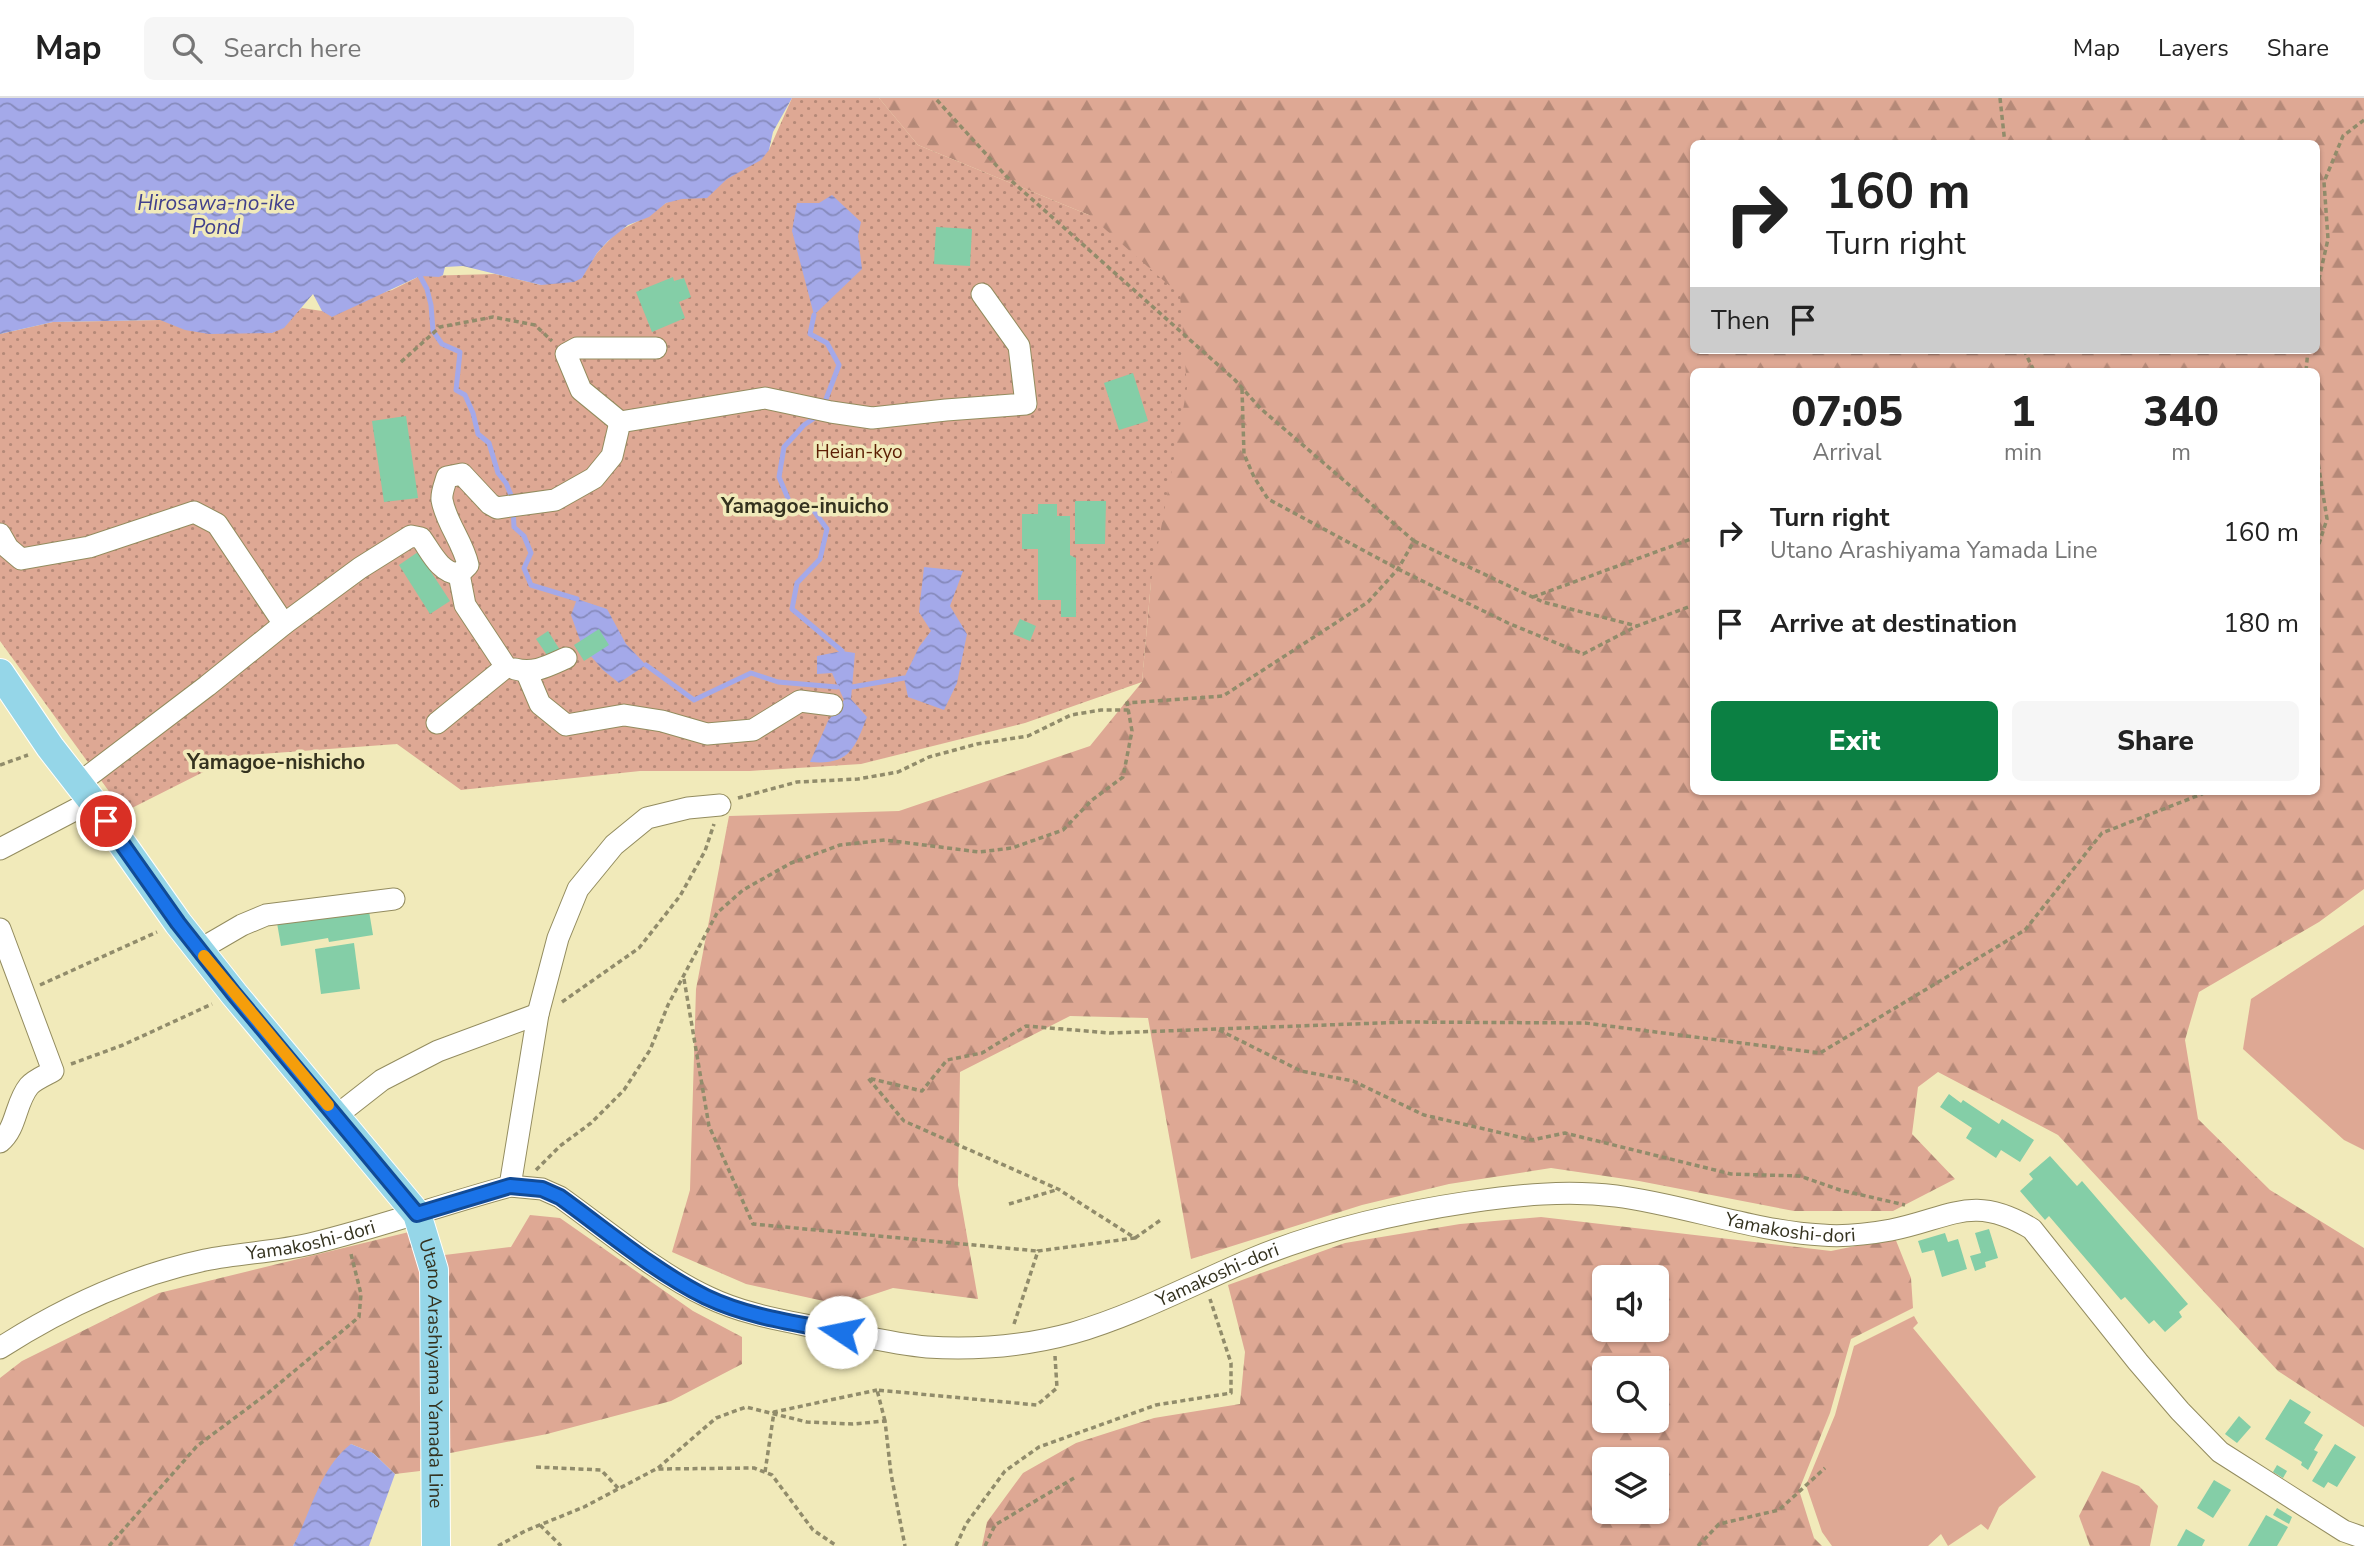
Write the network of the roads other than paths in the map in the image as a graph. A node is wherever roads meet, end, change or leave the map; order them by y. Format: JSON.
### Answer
{"nodes":[{"id":1,"x":982,"y":294,"type":"dead end"},
{"id":2,"x":656,"y":348,"type":"dead end"},
{"id":3,"x":620,"y":422,"type":"junction"},
{"id":4,"x":0,"y":534,"type":"edge"},
{"id":5,"x":459,"y":575,"type":"junction"},
{"id":6,"x":284,"y":624,"type":"junction"},
{"id":7,"x":566,"y":658,"type":"dead end"},
{"id":8,"x":516,"y":669,"type":"junction"},
{"id":9,"x":0,"y":673,"type":"edge"},
{"id":10,"x":832,"y":705,"type":"dead end"},
{"id":11,"x":437,"y":723,"type":"dead end"},
{"id":12,"x":85,"y":793,"type":"junction"},
{"id":13,"x":720,"y":805,"type":"road end"},
{"id":14,"x":0,"y":849,"type":"edge"},
{"id":15,"x":394,"y":899,"type":"dead end"},
{"id":16,"x":0,"y":929,"type":"edge"},
{"id":17,"x":199,"y":950,"type":"junction"},
{"id":18,"x":538,"y":1014,"type":"junction"},
{"id":19,"x":337,"y":1116,"type":"junction"},
{"id":20,"x":0,"y":1142,"type":"edge"},
{"id":21,"x":517,"y":1186,"type":"junction"},
{"id":22,"x":417,"y":1214,"type":"junction"},
{"id":23,"x":0,"y":1348,"type":"edge"},
{"id":24,"x":2364,"y":1538,"type":"edge"},
{"id":25,"x":436,"y":1546,"type":"edge"}],
"edges":[{"from":1,"to":3,"type":"street"},
{"from":2,"to":3,"type":"street"},
{"from":3,"to":5,"type":"street"},
{"from":4,"to":6,"type":"street"},
{"from":5,"to":6,"type":"street"},
{"from":5,"to":8,"type":"street"},
{"from":6,"to":12,"type":"street"},
{"from":7,"to":8,"type":"street"},
{"from":8,"to":10,"type":"street"},
{"from":8,"to":11,"type":"street"},
{"from":9,"to":12,"type":"main road","name":"Utano Arashiyama Yamada Line"},
{"from":12,"to":14,"type":"street"},
{"from":12,"to":17,"type":"main road","name":"Utano Arashiyama Yamada Line"},
{"from":13,"to":18,"type":"street"},
{"from":15,"to":17,"type":"street"},
{"from":16,"to":20,"type":"street"},
{"from":17,"to":19,"type":"main road","name":"Utano Arashiyama Yamada Line"},
{"from":18,"to":19,"type":"street"},
{"from":18,"to":21,"type":"street"},
{"from":19,"to":22,"type":"main road","name":"Utano Arashiyama Yamada Line"},
{"from":21,"to":22,"type":"street","name":"Yamakoshi-dori"},
{"from":21,"to":24,"type":"street","name":"Yamakoshi-dori"},
{"from":22,"to":23,"type":"street","name":"Yamakoshi-dori"},
{"from":22,"to":25,"type":"main road","name":"Utano Arashiyama Yamada Line"}]}
